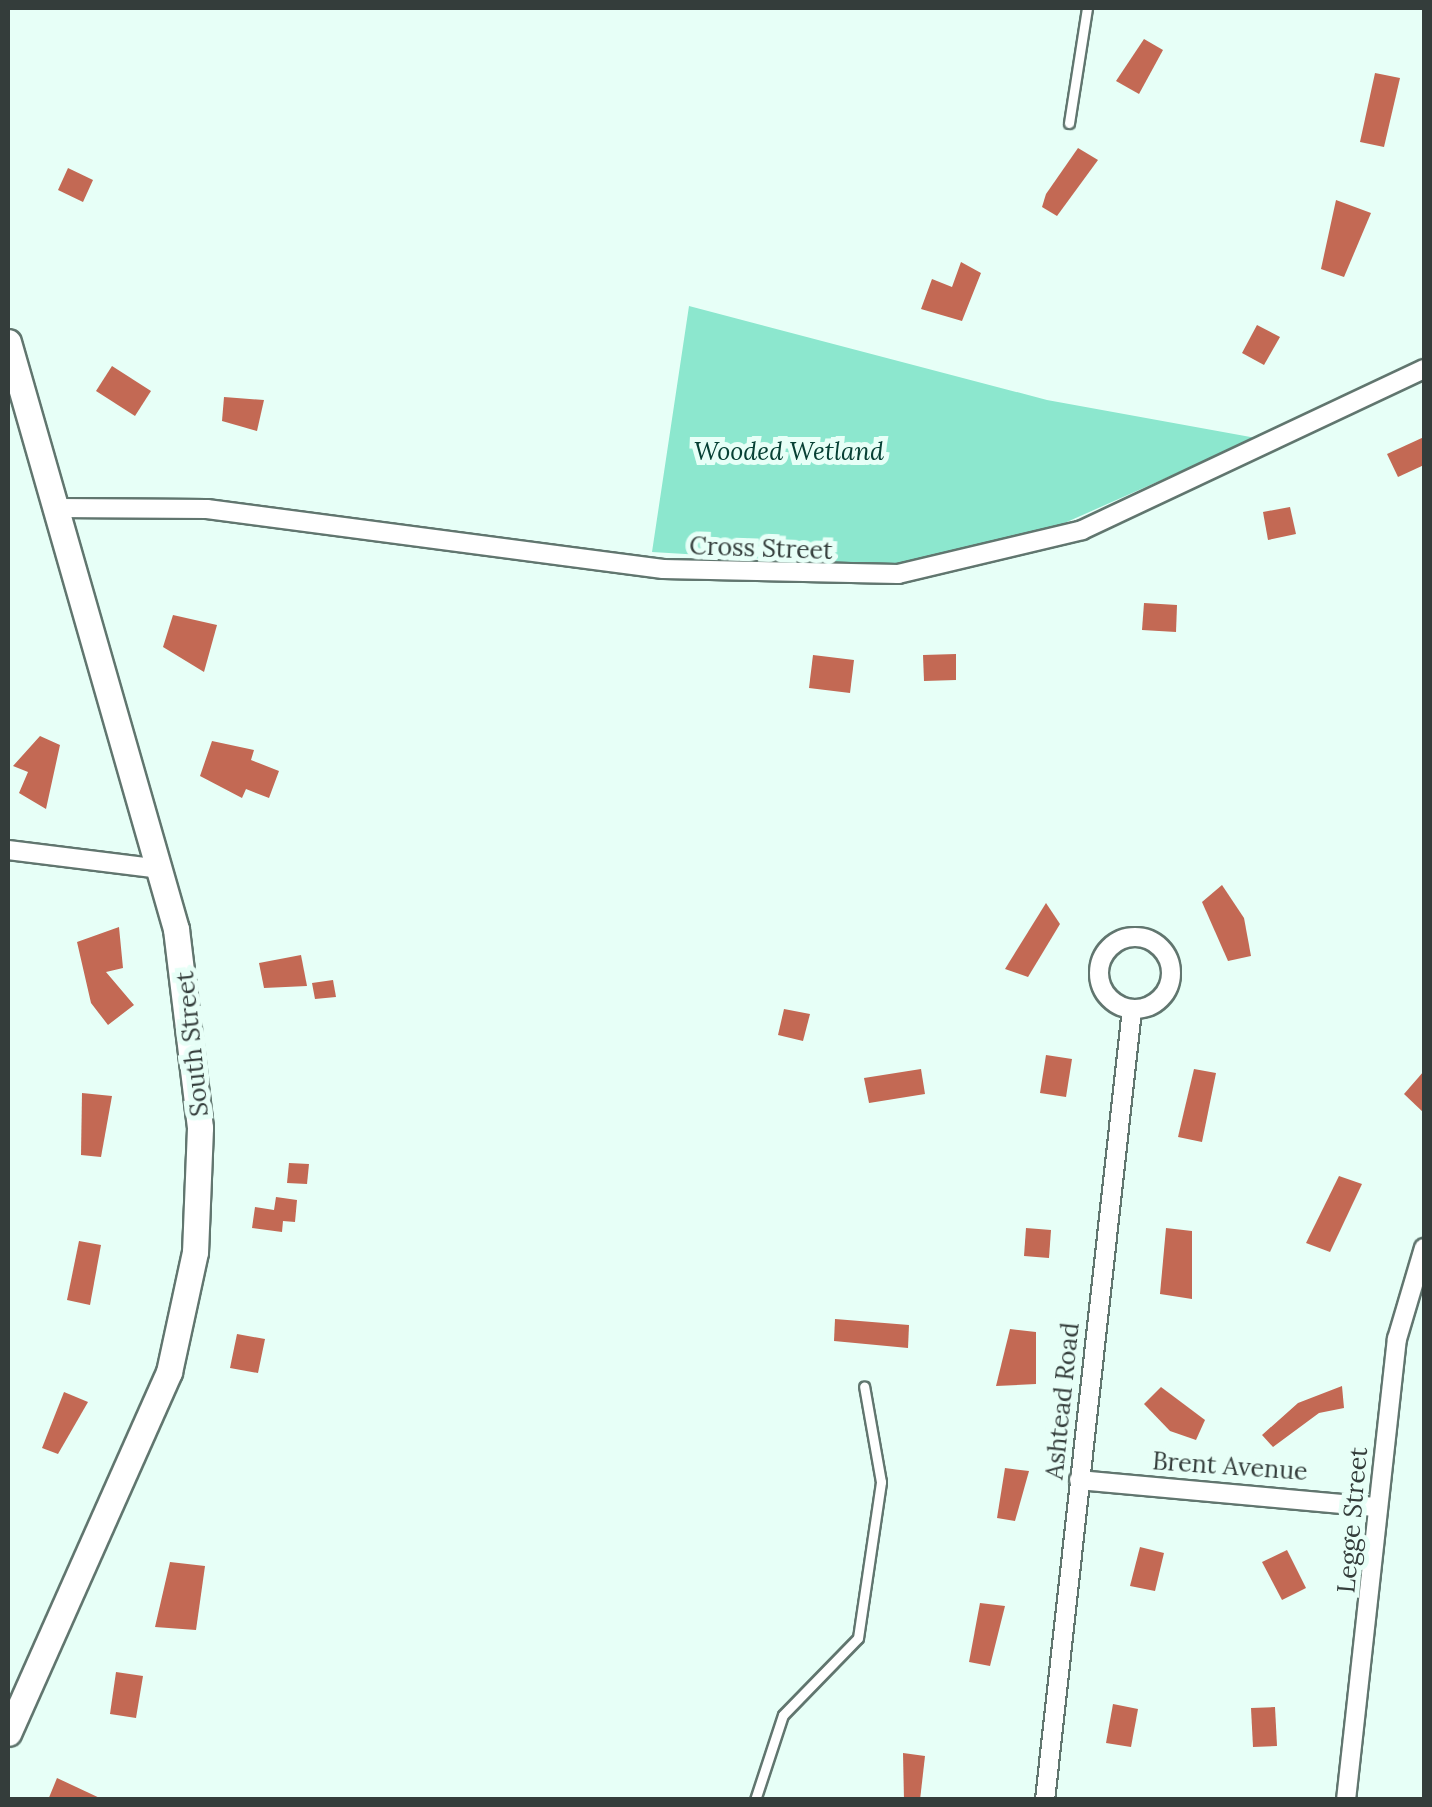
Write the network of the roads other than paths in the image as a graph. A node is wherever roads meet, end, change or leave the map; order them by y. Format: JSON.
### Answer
{"nodes":[{"id":1,"x":1087,"y":8,"type":"edge"},
{"id":2,"x":1068,"y":123,"type":"dead end"},
{"id":3,"x":8,"y":342,"type":"edge"},
{"id":4,"x":1424,"y":369,"type":"edge"},
{"id":5,"x":57,"y":508,"type":"junction"},
{"id":6,"x":8,"y":850,"type":"edge"},
{"id":7,"x":161,"y":869,"type":"junction"},
{"id":8,"x":1132,"y":1009,"type":"junction"},
{"id":9,"x":1424,"y":1248,"type":"edge"},
{"id":10,"x":864,"y":1386,"type":"dead end"},
{"id":11,"x":1079,"y":1480,"type":"junction"},
{"id":12,"x":1377,"y":1507,"type":"junction"},
{"id":13,"x":8,"y":1733,"type":"edge"},
{"id":14,"x":755,"y":1800,"type":"edge"},
{"id":15,"x":1045,"y":1800,"type":"edge"},
{"id":16,"x":1346,"y":1800,"type":"edge"}],
"edges":[{"from":1,"to":2,"type":"lane"},
{"from":3,"to":5,"type":"street","name":"South Street"},
{"from":4,"to":5,"type":"street","name":"Cross Street"},
{"from":5,"to":7,"type":"street","name":"South Street"},
{"from":6,"to":7,"type":"street"},
{"from":7,"to":13,"type":"street","name":"South Street"},
{"from":8,"to":8,"type":"street"},
{"from":8,"to":11,"type":"street","name":"Ashtead Road"},
{"from":9,"to":12,"type":"street","name":"Legge Street"},
{"from":10,"to":14,"type":"lane"},
{"from":11,"to":12,"type":"street","name":"Brent Avenue"},
{"from":11,"to":15,"type":"street","name":"Ashtead Road"},
{"from":12,"to":16,"type":"street","name":"Legge Street"}]}
